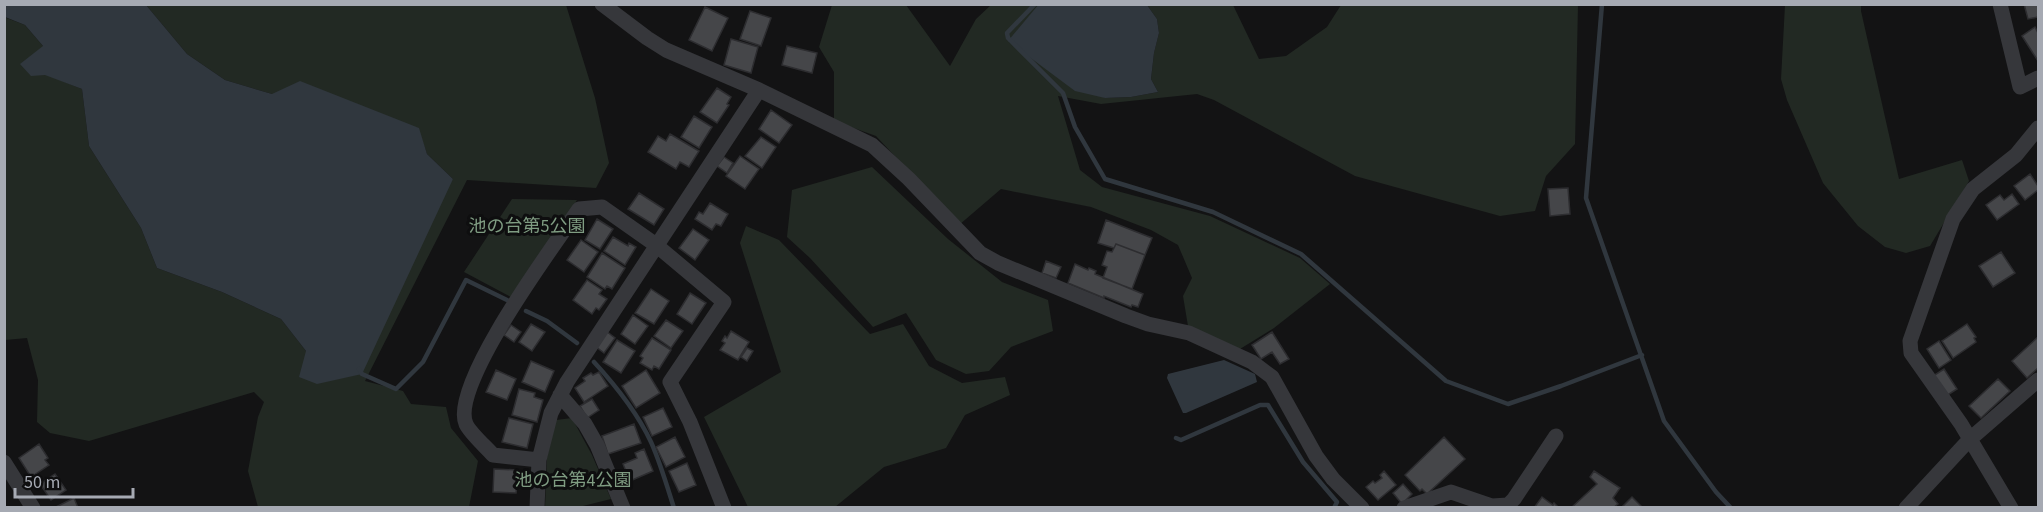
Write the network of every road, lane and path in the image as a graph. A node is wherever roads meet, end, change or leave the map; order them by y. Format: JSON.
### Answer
{"nodes":[{"id":1,"x":602,"y":4,"type":"edge"},
{"id":2,"x":2000,"y":4,"type":"edge"},
{"id":3,"x":2038,"y":78,"type":"edge"},
{"id":4,"x":759,"y":90,"type":"junction"},
{"id":5,"x":2038,"y":128,"type":"edge"},
{"id":6,"x":656,"y":245,"type":"junction"},
{"id":7,"x":2038,"y":380,"type":"edge"},
{"id":8,"x":560,"y":395,"type":"junction"},
{"id":9,"x":1557,"y":436,"type":"dead end"},
{"id":10,"x":1969,"y":440,"type":"junction"},
{"id":11,"x":539,"y":460,"type":"junction"},
{"id":12,"x":4,"y":462,"type":"edge"},
{"id":13,"x":33,"y":507,"type":"edge"},
{"id":14,"x":537,"y":507,"type":"edge"},
{"id":15,"x":623,"y":507,"type":"edge"},
{"id":16,"x":724,"y":507,"type":"edge"},
{"id":17,"x":1362,"y":507,"type":"edge"},
{"id":18,"x":1404,"y":507,"type":"edge"},
{"id":19,"x":1906,"y":507,"type":"edge"},
{"id":20,"x":2011,"y":507,"type":"edge"}],
"edges":[{"from":1,"to":4,"type":"street"},
{"from":2,"to":3,"type":"street"},
{"from":4,"to":6,"type":"street"},
{"from":4,"to":17,"type":"street"},
{"from":5,"to":10,"type":"street"},
{"from":6,"to":8,"type":"street"},
{"from":6,"to":11,"type":"street"},
{"from":6,"to":16,"type":"street"},
{"from":7,"to":10,"type":"street"},
{"from":8,"to":11,"type":"street"},
{"from":8,"to":15,"type":"street"},
{"from":9,"to":18,"type":"street"},
{"from":10,"to":19,"type":"street"},
{"from":10,"to":20,"type":"street"},
{"from":11,"to":14,"type":"street"},
{"from":12,"to":13,"type":"street"}]}
